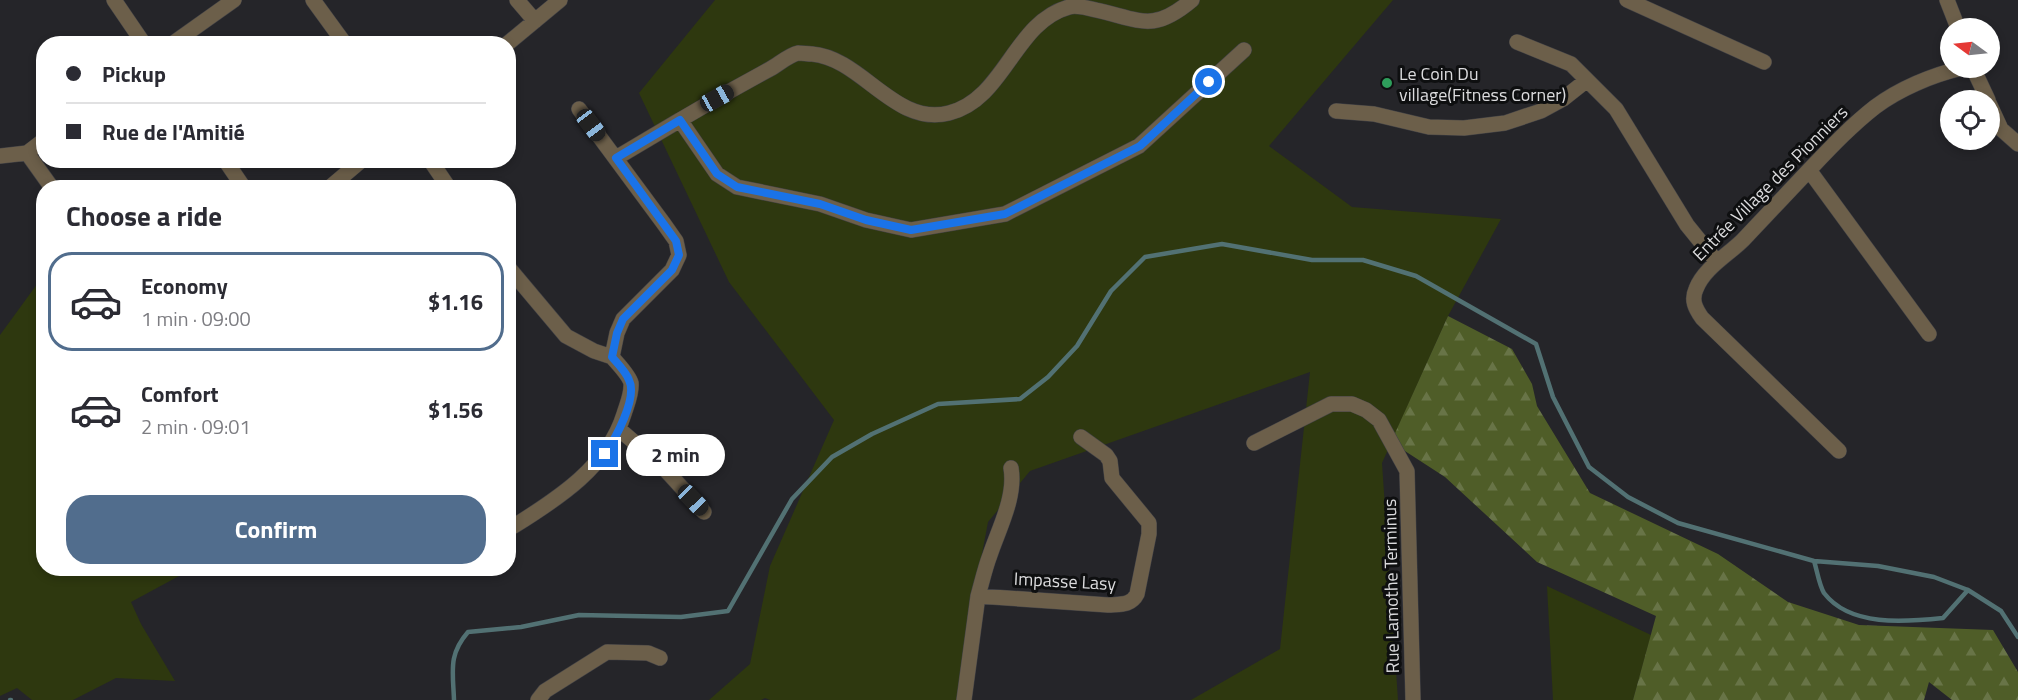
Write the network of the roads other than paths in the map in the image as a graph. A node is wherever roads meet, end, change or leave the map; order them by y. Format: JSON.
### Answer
{"nodes":[{"id":1,"x":114,"y":0,"type":"edge"},
{"id":2,"x":234,"y":0,"type":"edge"},
{"id":3,"x":313,"y":0,"type":"edge"},
{"id":4,"x":518,"y":0,"type":"edge"},
{"id":5,"x":560,"y":0,"type":"edge"},
{"id":6,"x":1192,"y":0,"type":"edge"},
{"id":7,"x":1627,"y":0,"type":"edge"},
{"id":8,"x":1947,"y":0,"type":"edge"},
{"id":9,"x":1954,"y":18,"type":"edge"},
{"id":10,"x":535,"y":21,"type":"junction"},
{"id":11,"x":139,"y":36,"type":"edge"},
{"id":12,"x":183,"y":36,"type":"edge"},
{"id":13,"x":339,"y":36,"type":"edge"},
{"id":14,"x":516,"y":37,"type":"edge"},
{"id":15,"x":1517,"y":42,"type":"dead end"},
{"id":16,"x":1244,"y":50,"type":"dead end"},
{"id":17,"x":1764,"y":62,"type":"dead end"},
{"id":18,"x":1940,"y":74,"type":"edge"},
{"id":19,"x":1587,"y":80,"type":"junction"},
{"id":20,"x":579,"y":109,"type":"dead end"},
{"id":21,"x":1336,"y":111,"type":"dead end"},
{"id":22,"x":680,"y":120,"type":"junction"},
{"id":23,"x":2000,"y":127,"type":"edge"},
{"id":24,"x":2018,"y":144,"type":"edge"},
{"id":25,"x":36,"y":146,"type":"edge"},
{"id":26,"x":27,"y":153,"type":"junction"},
{"id":27,"x":1,"y":158,"type":"edge"},
{"id":28,"x":616,"y":158,"type":"junction"},
{"id":29,"x":36,"y":166,"type":"edge"},
{"id":30,"x":353,"y":168,"type":"edge"},
{"id":31,"x":1809,"y":170,"type":"junction"},
{"id":32,"x":338,"y":180,"type":"edge"},
{"id":33,"x":1717,"y":262,"type":"junction"},
{"id":34,"x":516,"y":277,"type":"edge"},
{"id":35,"x":1929,"y":334,"type":"dead end"},
{"id":36,"x":612,"y":357,"type":"junction"},
{"id":37,"x":620,"y":430,"type":"junction"},
{"id":38,"x":1081,"y":437,"type":"dead end"},
{"id":39,"x":1254,"y":443,"type":"dead end"},
{"id":40,"x":1839,"y":451,"type":"dead end"},
{"id":41,"x":1011,"y":468,"type":"dead end"},
{"id":42,"x":704,"y":512,"type":"dead end"},
{"id":43,"x":516,"y":525,"type":"edge"},
{"id":44,"x":978,"y":596,"type":"junction"},
{"id":45,"x":660,"y":658,"type":"dead end"},
{"id":46,"x":538,"y":700,"type":"edge"},
{"id":47,"x":964,"y":700,"type":"edge"},
{"id":48,"x":1413,"y":700,"type":"edge"}],
"edges":[{"from":1,"to":11,"type":"street"},
{"from":2,"to":12,"type":"street"},
{"from":3,"to":13,"type":"street"},
{"from":4,"to":10,"type":"street"},
{"from":5,"to":10,"type":"street"},
{"from":6,"to":22,"type":"street"},
{"from":7,"to":17,"type":"street"},
{"from":8,"to":9,"type":"street"},
{"from":10,"to":14,"type":"street"},
{"from":15,"to":19,"type":"street"},
{"from":16,"to":22,"type":"street"},
{"from":18,"to":31,"type":"street","name":"Entrée Village des Pionniers"},
{"from":19,"to":21,"type":"street"},
{"from":19,"to":33,"type":"street"},
{"from":20,"to":28,"type":"street"},
{"from":22,"to":28,"type":"street"},
{"from":23,"to":24,"type":"street"},
{"from":25,"to":26,"type":"street"},
{"from":26,"to":27,"type":"street"},
{"from":26,"to":29,"type":"street"},
{"from":28,"to":36,"type":"street"},
{"from":30,"to":32,"type":"street"},
{"from":31,"to":33,"type":"street","name":"Entrée Village des Pionniers"},
{"from":31,"to":35,"type":"street"},
{"from":33,"to":40,"type":"street","name":"Entrée Village des Pionniers"},
{"from":34,"to":36,"type":"street"},
{"from":36,"to":37,"type":"street"},
{"from":37,"to":42,"type":"street"},
{"from":37,"to":43,"type":"street"},
{"from":38,"to":44,"type":"street","name":"Impasse Lasy"},
{"from":39,"to":48,"type":"street","name":"Rue Lamothe Terminus"},
{"from":41,"to":44,"type":"street"},
{"from":44,"to":47,"type":"street"},
{"from":45,"to":46,"type":"street"}]}
